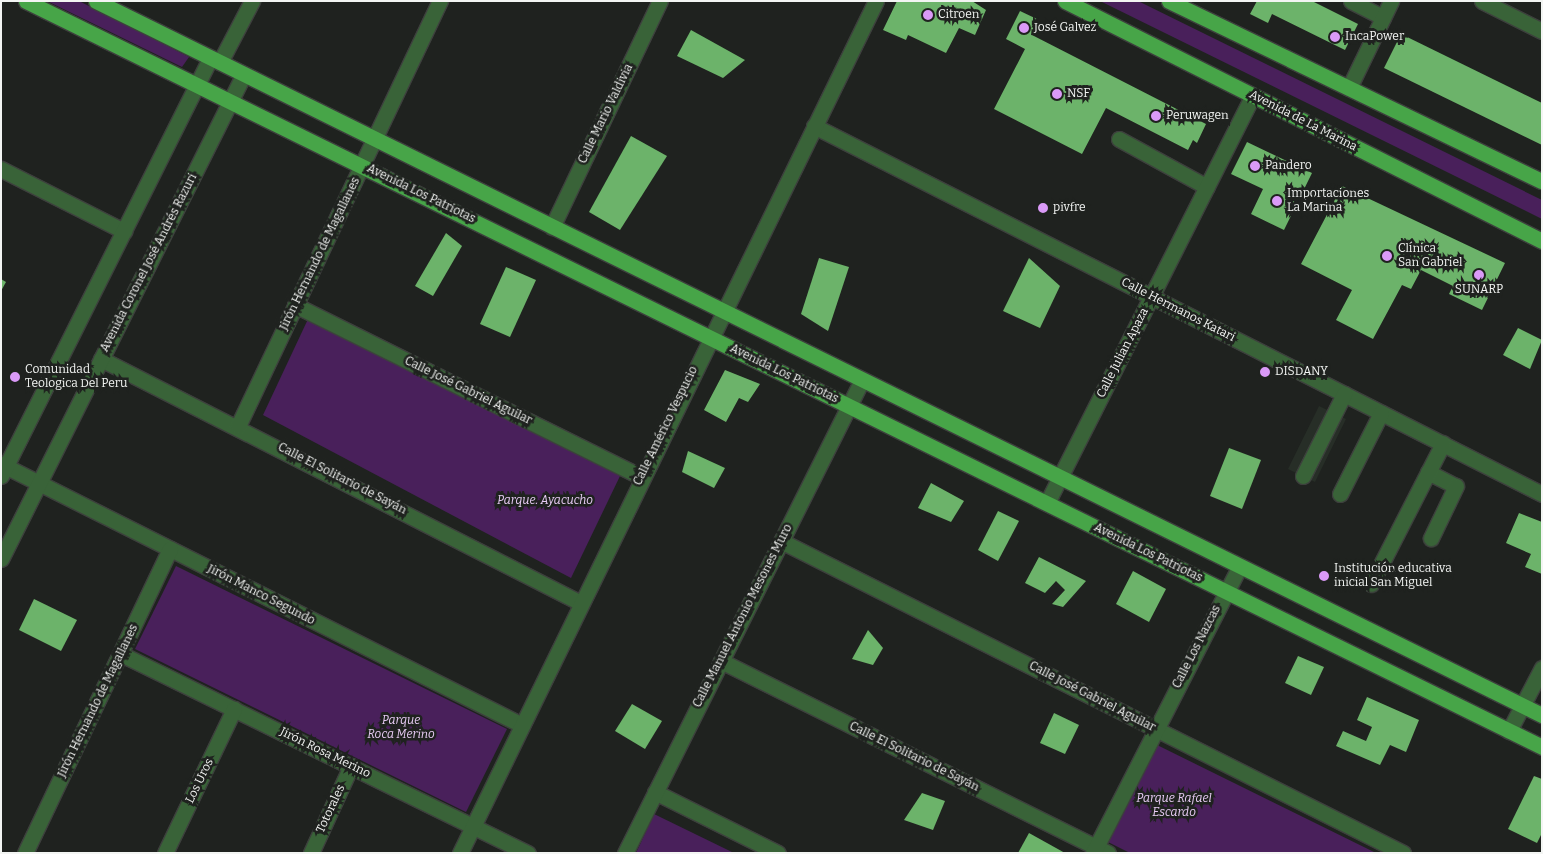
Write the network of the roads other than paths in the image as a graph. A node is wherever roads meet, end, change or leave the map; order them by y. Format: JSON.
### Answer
{"nodes":[{"id":1,"x":26,"y":1,"type":"edge"},
{"id":2,"x":96,"y":1,"type":"edge"},
{"id":3,"x":252,"y":1,"type":"edge"},
{"id":4,"x":440,"y":1,"type":"edge"},
{"id":5,"x":660,"y":1,"type":"edge"},
{"id":6,"x":876,"y":1,"type":"edge"},
{"id":7,"x":1065,"y":1,"type":"edge"},
{"id":8,"x":1351,"y":1,"type":"edge"},
{"id":9,"x":1391,"y":1,"type":"edge"},
{"id":10,"x":1482,"y":1,"type":"edge"},
{"id":11,"x":1179,"y":3,"type":"edge"},
{"id":12,"x":1383,"y":17,"type":"junction"},
{"id":13,"x":1542,"y":31,"type":"edge"},
{"id":14,"x":215,"y":60,"type":"junction"},
{"id":15,"x":244,"y":74,"type":"junction"},
{"id":16,"x":197,"y":84,"type":"junction"},
{"id":17,"x":1349,"y":88,"type":"junction"},
{"id":18,"x":1253,"y":96,"type":"junction"},
{"id":19,"x":230,"y":101,"type":"junction"},
{"id":20,"x":814,"y":126,"type":"junction"},
{"id":21,"x":1119,"y":138,"type":"dead end"},
{"id":22,"x":374,"y":140,"type":"junction"},
{"id":23,"x":363,"y":165,"type":"junction"},
{"id":24,"x":1,"y":169,"type":"edge"},
{"id":25,"x":1542,"y":181,"type":"edge"},
{"id":26,"x":1207,"y":187,"type":"junction"},
{"id":27,"x":552,"y":227,"type":"junction"},
{"id":28,"x":124,"y":230,"type":"junction"},
{"id":29,"x":1542,"y":241,"type":"edge"},
{"id":30,"x":1151,"y":296,"type":"junction"},
{"id":31,"x":295,"y":305,"type":"junction"},
{"id":32,"x":722,"y":311,"type":"junction"},
{"id":33,"x":710,"y":337,"type":"junction"},
{"id":34,"x":101,"y":359,"type":"junction"},
{"id":35,"x":862,"y":380,"type":"junction"},
{"id":36,"x":1344,"y":394,"type":"junction"},
{"id":37,"x":849,"y":406,"type":"junction"},
{"id":38,"x":1381,"y":413,"type":"junction"},
{"id":39,"x":238,"y":426,"type":"junction"},
{"id":40,"x":1443,"y":443,"type":"junction"},
{"id":41,"x":3,"y":469,"type":"edge"},
{"id":42,"x":1428,"y":472,"type":"junction"},
{"id":43,"x":1303,"y":476,"type":"dead end"},
{"id":44,"x":642,"y":477,"type":"junction"},
{"id":45,"x":1060,"y":478,"type":"junction"},
{"id":46,"x":39,"y":483,"type":"junction"},
{"id":47,"x":1340,"y":494,"type":"dead end"},
{"id":48,"x":1542,"y":494,"type":"edge"},
{"id":49,"x":1047,"y":503,"type":"junction"},
{"id":50,"x":1431,"y":538,"type":"dead end"},
{"id":51,"x":781,"y":541,"type":"junction"},
{"id":52,"x":170,"y":549,"type":"junction"},
{"id":53,"x":1,"y":559,"type":"edge"},
{"id":54,"x":1240,"y":566,"type":"junction"},
{"id":55,"x":1371,"y":584,"type":"dead end"},
{"id":56,"x":1226,"y":592,"type":"junction"},
{"id":57,"x":581,"y":603,"type":"junction"},
{"id":58,"x":121,"y":654,"type":"junction"},
{"id":59,"x":721,"y":661,"type":"junction"},
{"id":60,"x":1542,"y":668,"type":"edge"},
{"id":61,"x":1522,"y":705,"type":"junction"},
{"id":62,"x":234,"y":709,"type":"junction"},
{"id":63,"x":1542,"y":715,"type":"edge"},
{"id":64,"x":522,"y":725,"type":"junction"},
{"id":65,"x":1155,"y":729,"type":"junction"},
{"id":66,"x":1509,"y":731,"type":"junction"},
{"id":67,"x":1542,"y":747,"type":"edge"},
{"id":68,"x":351,"y":766,"type":"junction"},
{"id":69,"x":655,"y":792,"type":"junction"},
{"id":70,"x":473,"y":826,"type":"junction"},
{"id":71,"x":1099,"y":851,"type":"edge"},
{"id":72,"x":25,"y":853,"type":"edge"},
{"id":73,"x":165,"y":853,"type":"edge"},
{"id":74,"x":311,"y":853,"type":"edge"},
{"id":75,"x":460,"y":853,"type":"edge"},
{"id":76,"x":528,"y":853,"type":"edge"},
{"id":77,"x":624,"y":853,"type":"edge"},
{"id":78,"x":778,"y":853,"type":"edge"},
{"id":79,"x":1403,"y":853,"type":"edge"}],
"edges":[{"from":1,"to":16,"type":"main road","name":"Avenida Los Patriotas"},
{"from":2,"to":14,"type":"main road"},
{"from":3,"to":14,"type":"street"},
{"from":4,"to":22,"type":"street","name":"Jirón Hernando de Magallanes"},
{"from":5,"to":27,"type":"street","name":"Calle Mario Valdivia"},
{"from":6,"to":20,"type":"street","name":"Calle Américo Vespucio"},
{"from":7,"to":18,"type":"main road","name":"Avenida de La Marina"},
{"from":8,"to":12,"type":"street"},
{"from":9,"to":12,"type":"street"},
{"from":10,"to":13,"type":"street"},
{"from":11,"to":17,"type":"main road"},
{"from":12,"to":17,"type":"street"},
{"from":14,"to":15,"type":"main road"},
{"from":14,"to":16,"type":"street"},
{"from":15,"to":19,"type":"street","name":"Avenida Coronel José Andrés Razuri"},
{"from":15,"to":22,"type":"main road"},
{"from":16,"to":19,"type":"main road","name":"Avenida Los Patriotas"},
{"from":16,"to":28,"type":"street"},
{"from":17,"to":25,"type":"main road"},
{"from":18,"to":26,"type":"street","name":"Calle Julian Apaza"},
{"from":18,"to":29,"type":"main road","name":"Avenida de La Marina"},
{"from":19,"to":23,"type":"main road","name":"Avenida Los Patriotas"},
{"from":19,"to":34,"type":"street","name":"Avenida Coronel José Andrés Razuri"},
{"from":20,"to":30,"type":"street","name":"Calle Hermanos Katari"},
{"from":20,"to":32,"type":"street","name":"Calle Américo Vespucio"},
{"from":21,"to":26,"type":"street"},
{"from":22,"to":23,"type":"street","name":"Jirón Hernando de Magallanes"},
{"from":22,"to":27,"type":"main road"},
{"from":23,"to":31,"type":"street","name":"Jirón Hernando de Magallanes"},
{"from":23,"to":33,"type":"main road","name":"Avenida Los Patriotas"},
{"from":24,"to":28,"type":"street"},
{"from":26,"to":30,"type":"street","name":"Calle Julian Apaza"},
{"from":27,"to":32,"type":"main road"},
{"from":28,"to":41,"type":"street"},
{"from":30,"to":36,"type":"street","name":"Calle Hermanos Katari"},
{"from":30,"to":45,"type":"street","name":"Calle Julian Apaza"},
{"from":31,"to":39,"type":"street","name":"Jirón Hernando de Magallanes"},
{"from":31,"to":44,"type":"street","name":"Calle José Gabriel Aguilar"},
{"from":32,"to":33,"type":"street","name":"Calle Américo Vespucio"},
{"from":32,"to":35,"type":"main road"},
{"from":33,"to":37,"type":"main road","name":"Avenida Los Patriotas"},
{"from":33,"to":44,"type":"street","name":"Calle Américo Vespucio"},
{"from":34,"to":39,"type":"street","name":"Calle El Solitario de Sayán"},
{"from":34,"to":46,"type":"street","name":"Avenida Coronel José Andrés Razuri"},
{"from":35,"to":37,"type":"street","name":"Calle Manuel Antonio Mesones Muro"},
{"from":35,"to":45,"type":"main road"},
{"from":36,"to":38,"type":"street","name":"Calle Hermanos Katari"},
{"from":36,"to":43,"type":"street"},
{"from":37,"to":49,"type":"main road","name":"Avenida Los Patriotas"},
{"from":37,"to":51,"type":"street","name":"Calle Manuel Antonio Mesones Muro"},
{"from":38,"to":40,"type":"street","name":"Calle Hermanos Katari"},
{"from":38,"to":47,"type":"street"},
{"from":39,"to":57,"type":"street","name":"Calle El Solitario de Sayán"},
{"from":40,"to":42,"type":"street"},
{"from":40,"to":48,"type":"street","name":"Calle Hermanos Katari"},
{"from":41,"to":46,"type":"street","name":"Jirón Manco Segundo"},
{"from":42,"to":50,"type":"street"},
{"from":42,"to":55,"type":"street"},
{"from":44,"to":57,"type":"street","name":"Calle Américo Vespucio"},
{"from":45,"to":49,"type":"street","name":"Calle Julian Apaza"},
{"from":45,"to":54,"type":"main road"},
{"from":46,"to":52,"type":"street","name":"Jirón Manco Segundo"},
{"from":46,"to":53,"type":"street","name":"Avenida Coronel José Andrés Razuri"},
{"from":49,"to":56,"type":"main road","name":"Avenida Los Patriotas"},
{"from":51,"to":59,"type":"street","name":"Calle Manuel Antonio Mesones Muro"},
{"from":51,"to":65,"type":"street","name":"Calle José Gabriel Aguilar"},
{"from":52,"to":58,"type":"street","name":"Jirón Hernando de Magallanes"},
{"from":52,"to":64,"type":"street","name":"Jirón Manco Segundo"},
{"from":54,"to":56,"type":"street","name":"Calle Los Nazcas"},
{"from":54,"to":61,"type":"main road"},
{"from":56,"to":65,"type":"street","name":"Calle Los Nazcas"},
{"from":56,"to":66,"type":"main road","name":"Avenida Los Patriotas"},
{"from":57,"to":64,"type":"street","name":"Calle Américo Vespucio"},
{"from":58,"to":62,"type":"street","name":"Jirón Rosa Merino"},
{"from":58,"to":72,"type":"street","name":"Jirón Hernando de Magallanes"},
{"from":59,"to":69,"type":"street","name":"Calle Manuel Antonio Mesones Muro"},
{"from":59,"to":71,"type":"street","name":"Calle El Solitario de Sayán"},
{"from":60,"to":61,"type":"street"},
{"from":61,"to":63,"type":"main road"},
{"from":61,"to":66,"type":"street"},
{"from":62,"to":68,"type":"street","name":"Jirón Rosa Merino"},
{"from":62,"to":73,"type":"street","name":"Los Uros"},
{"from":64,"to":70,"type":"street","name":"Calle Américo Vespucio"},
{"from":65,"to":71,"type":"street","name":"Calle Los Nazcas"},
{"from":65,"to":79,"type":"street","name":"Calle José Gabriel Aguilar"},
{"from":66,"to":67,"type":"main road","name":"Avenida Los Patriotas"},
{"from":68,"to":70,"type":"street","name":"Jirón Rosa Merino"},
{"from":68,"to":74,"type":"street","name":"Totorales"},
{"from":69,"to":77,"type":"street","name":"Calle Manuel Antonio Mesones Muro"},
{"from":69,"to":78,"type":"street"},
{"from":70,"to":75,"type":"street","name":"Calle Américo Vespucio"},
{"from":70,"to":76,"type":"street","name":"Jirón Rosa Merino"}]}
